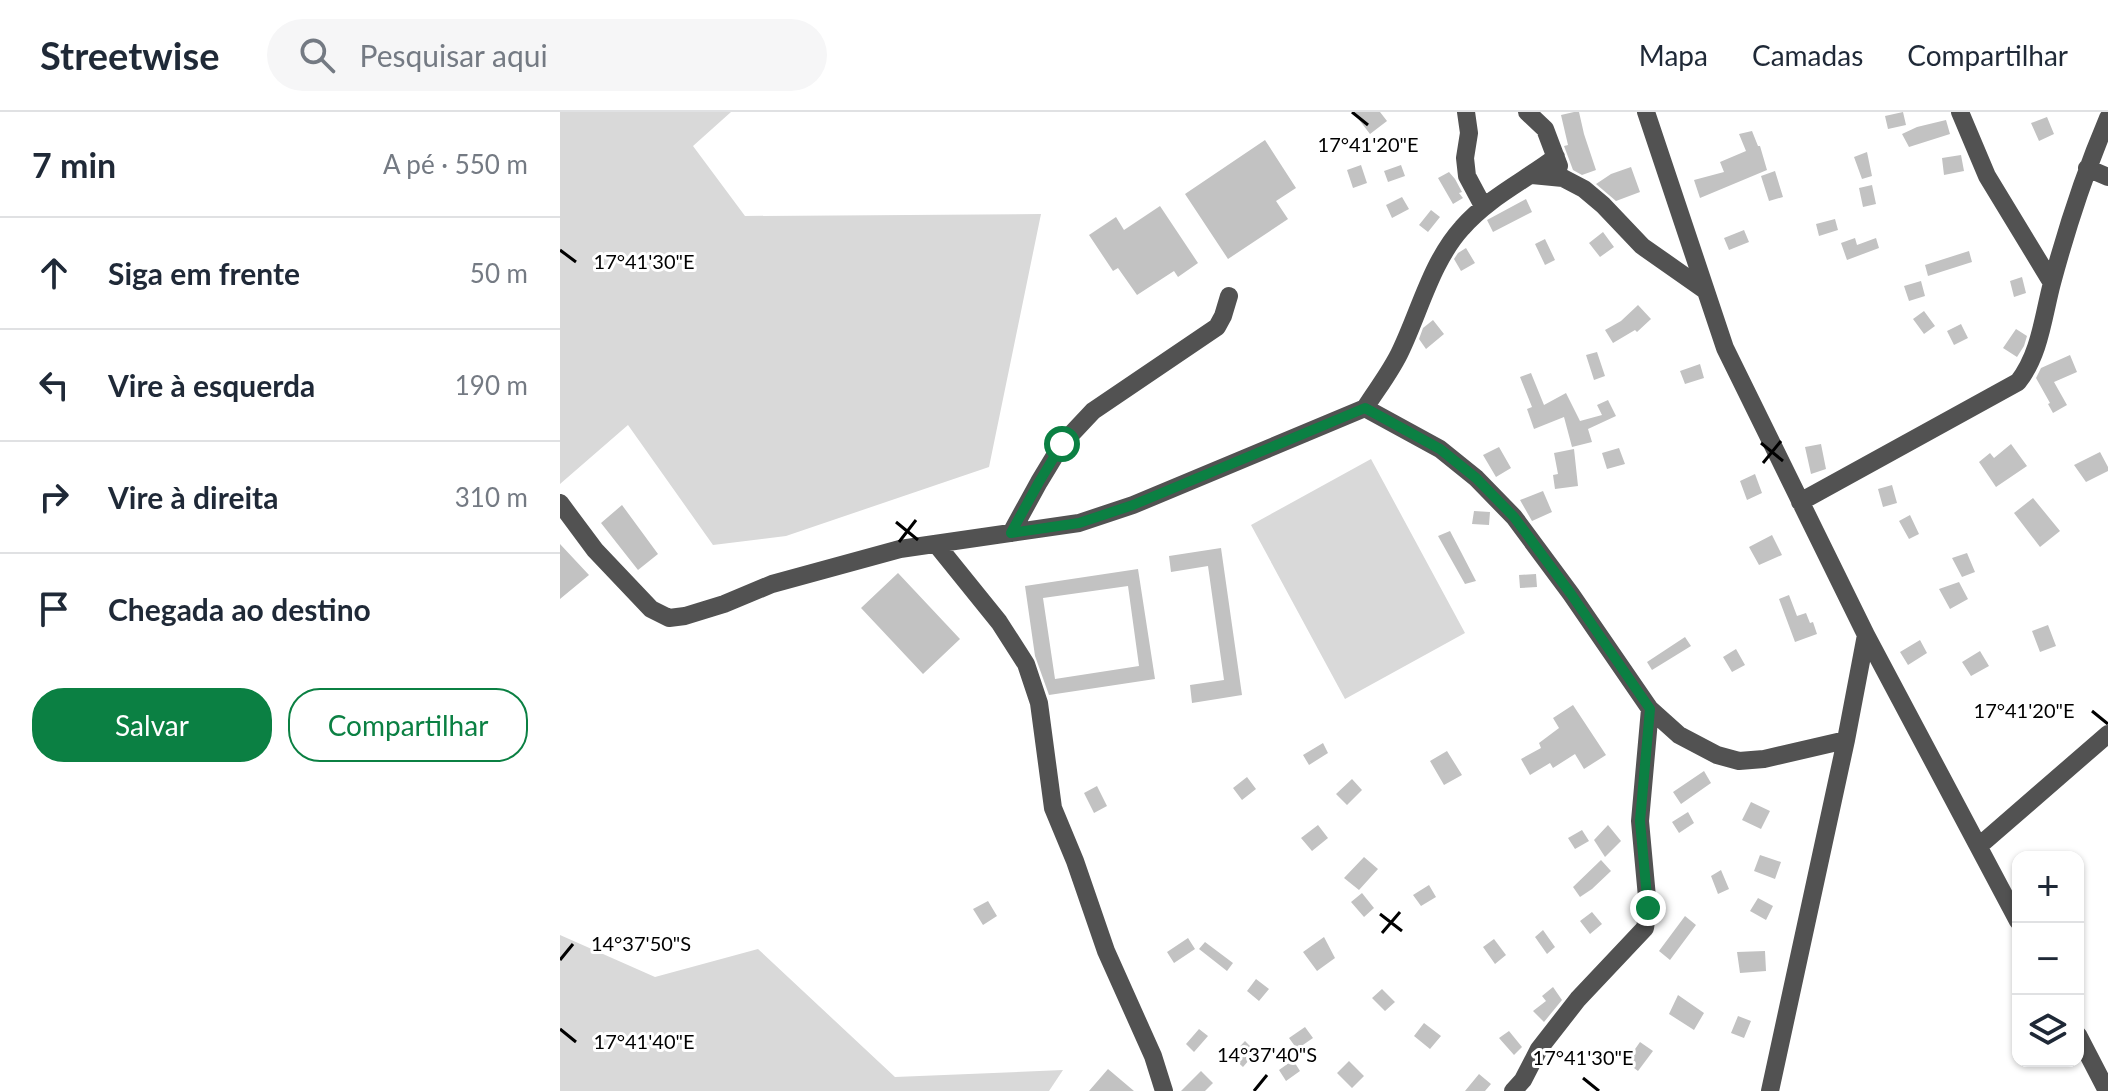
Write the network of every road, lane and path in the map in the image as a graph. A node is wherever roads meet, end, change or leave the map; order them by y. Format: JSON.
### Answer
{"nodes":[{"id":1,"x":1466,"y":112,"type":"edge"},
{"id":2,"x":1527,"y":112,"type":"edge"},
{"id":3,"x":1646,"y":112,"type":"edge"},
{"id":4,"x":1960,"y":112,"type":"edge"},
{"id":5,"x":2108,"y":118,"type":"edge"},
{"id":6,"x":1556,"y":157,"type":"junction"},
{"id":7,"x":2100,"y":171,"type":"edge"},
{"id":8,"x":1532,"y":175,"type":"junction"},
{"id":9,"x":1563,"y":178,"type":"junction"},
{"id":10,"x":1483,"y":206,"type":"junction"},
{"id":11,"x":2052,"y":283,"type":"junction"},
{"id":12,"x":1706,"y":291,"type":"junction"},
{"id":13,"x":1229,"y":296,"type":"dead end"},
{"id":14,"x":1365,"y":408,"type":"junction"},
{"id":15,"x":1800,"y":502,"type":"junction"},
{"id":16,"x":560,"y":503,"type":"edge"},
{"id":17,"x":1011,"y":533,"type":"junction"},
{"id":18,"x":936,"y":544,"type":"junction"},
{"id":19,"x":1866,"y":635,"type":"junction"},
{"id":20,"x":1650,"y":709,"type":"junction"},
{"id":21,"x":2108,"y":734,"type":"edge"},
{"id":22,"x":1846,"y":740,"type":"junction"},
{"id":23,"x":1979,"y":846,"type":"junction"},
{"id":24,"x":2012,"y":909,"type":"edge"},
{"id":25,"x":2084,"y":1047,"type":"edge"},
{"id":26,"x":1164,"y":1091,"type":"edge"},
{"id":27,"x":1513,"y":1091,"type":"edge"},
{"id":28,"x":1770,"y":1091,"type":"edge"},
{"id":29,"x":2107,"y":1091,"type":"edge"}],
"edges":[{"from":1,"to":10,"type":"street"},
{"from":2,"to":6,"type":"street"},
{"from":3,"to":12,"type":"street"},
{"from":4,"to":11,"type":"street"},
{"from":5,"to":7,"type":"street"},
{"from":6,"to":8,"type":"street"},
{"from":6,"to":9,"type":"street"},
{"from":7,"to":11,"type":"street"},
{"from":8,"to":9,"type":"street"},
{"from":8,"to":10,"type":"street"},
{"from":9,"to":12,"type":"street"},
{"from":10,"to":14,"type":"street"},
{"from":11,"to":15,"type":"street"},
{"from":12,"to":15,"type":"street"},
{"from":13,"to":17,"type":"street"},
{"from":14,"to":17,"type":"street"},
{"from":14,"to":20,"type":"street"},
{"from":15,"to":19,"type":"street"},
{"from":16,"to":18,"type":"street"},
{"from":17,"to":18,"type":"street"},
{"from":18,"to":26,"type":"street"},
{"from":19,"to":22,"type":"street"},
{"from":19,"to":23,"type":"street"},
{"from":20,"to":22,"type":"street"},
{"from":20,"to":27,"type":"street"},
{"from":21,"to":23,"type":"street"},
{"from":22,"to":28,"type":"street"},
{"from":23,"to":24,"type":"street"},
{"from":25,"to":29,"type":"street"}]}
